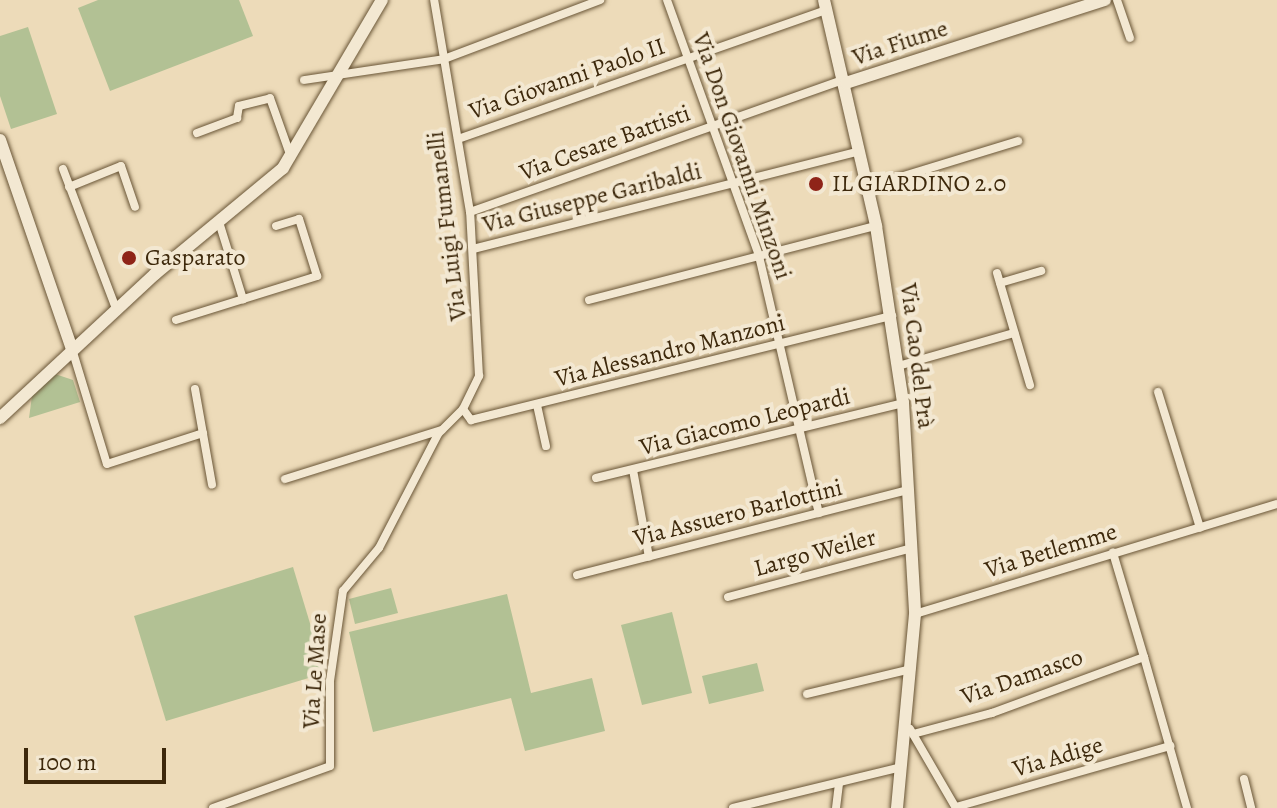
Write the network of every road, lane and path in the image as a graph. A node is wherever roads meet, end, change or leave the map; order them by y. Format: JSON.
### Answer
{"nodes":[{"id":1,"x":382,"y":0,"type":"edge"},
{"id":2,"x":434,"y":0,"type":"edge"},
{"id":3,"x":600,"y":0,"type":"edge"},
{"id":4,"x":667,"y":0,"type":"edge"},
{"id":5,"x":1105,"y":0,"type":"edge"},
{"id":6,"x":1117,"y":0,"type":"edge"},
{"id":7,"x":825,"y":5,"type":"edge"},
{"id":8,"x":1130,"y":38,"type":"dead end"},
{"id":9,"x":688,"y":58,"type":"junction"},
{"id":10,"x":444,"y":59,"type":"junction"},
{"id":11,"x":336,"y":75,"type":"junction"},
{"id":12,"x":304,"y":80,"type":"dead end"},
{"id":13,"x":845,"y":81,"type":"junction"},
{"id":14,"x":715,"y":125,"type":"junction"},
{"id":15,"x":197,"y":133,"type":"dead end"},
{"id":16,"x":458,"y":139,"type":"junction"},
{"id":17,"x":0,"y":140,"type":"edge"},
{"id":18,"x":1018,"y":141,"type":"dead end"},
{"id":19,"x":860,"y":151,"type":"junction"},
{"id":20,"x":292,"y":157,"type":"junction"},
{"id":21,"x":63,"y":169,"type":"dead end"},
{"id":22,"x":733,"y":183,"type":"junction"},
{"id":23,"x":69,"y":187,"type":"junction"},
{"id":24,"x":868,"y":187,"type":"junction"},
{"id":25,"x":135,"y":207,"type":"dead end"},
{"id":26,"x":470,"y":212,"type":"junction"},
{"id":27,"x":219,"y":222,"type":"junction"},
{"id":28,"x":276,"y":226,"type":"dead end"},
{"id":29,"x":876,"y":226,"type":"junction"},
{"id":30,"x":473,"y":249,"type":"junction"},
{"id":31,"x":759,"y":256,"type":"junction"},
{"id":32,"x":1041,"y":271,"type":"dead end"},
{"id":33,"x":997,"y":273,"type":"dead end"},
{"id":34,"x":1000,"y":283,"type":"junction"},
{"id":35,"x":243,"y":299,"type":"junction"},
{"id":36,"x":589,"y":300,"type":"dead end"},
{"id":37,"x":117,"y":311,"type":"junction"},
{"id":38,"x":892,"y":316,"type":"junction"},
{"id":39,"x":176,"y":320,"type":"dead end"},
{"id":40,"x":1014,"y":333,"type":"junction"},
{"id":41,"x":780,"y":345,"type":"junction"},
{"id":42,"x":72,"y":349,"type":"junction"},
{"id":43,"x":482,"y":353,"type":"joint"},
{"id":44,"x":898,"y":366,"type":"junction"},
{"id":45,"x":1030,"y":385,"type":"dead end"},
{"id":46,"x":195,"y":389,"type":"dead end"},
{"id":47,"x":1158,"y":392,"type":"dead end"},
{"id":48,"x":903,"y":403,"type":"junction"},
{"id":49,"x":537,"y":405,"type":"junction"},
{"id":50,"x":463,"y":409,"type":"junction"},
{"id":51,"x":0,"y":418,"type":"edge"},
{"id":52,"x":799,"y":429,"type":"junction"},
{"id":53,"x":441,"y":430,"type":"junction"},
{"id":54,"x":203,"y":433,"type":"junction"},
{"id":55,"x":546,"y":446,"type":"dead end"},
{"id":56,"x":633,"y":470,"type":"junction"},
{"id":57,"x":596,"y":478,"type":"dead end"},
{"id":58,"x":285,"y":479,"type":"dead end"},
{"id":59,"x":212,"y":484,"type":"dead end"},
{"id":60,"x":910,"y":490,"type":"junction"},
{"id":61,"x":1277,"y":504,"type":"edge"},
{"id":62,"x":819,"y":513,"type":"junction"},
{"id":63,"x":1200,"y":528,"type":"junction"},
{"id":64,"x":912,"y":548,"type":"junction"},
{"id":65,"x":1113,"y":553,"type":"junction"},
{"id":66,"x":649,"y":557,"type":"junction"},
{"id":67,"x":577,"y":575,"type":"dead end"},
{"id":68,"x":728,"y":597,"type":"dead end"},
{"id":69,"x":915,"y":614,"type":"junction"},
{"id":70,"x":1144,"y":657,"type":"junction"},
{"id":71,"x":911,"y":669,"type":"junction"},
{"id":72,"x":807,"y":694,"type":"dead end"},
{"id":73,"x":910,"y":728,"type":"junction"},
{"id":74,"x":1170,"y":746,"type":"junction"},
{"id":75,"x":901,"y":767,"type":"junction"},
{"id":76,"x":1244,"y":779,"type":"dead end"},
{"id":77,"x":839,"y":783,"type":"junction"},
{"id":78,"x":213,"y":808,"type":"edge"},
{"id":79,"x":733,"y":808,"type":"edge"},
{"id":80,"x":836,"y":808,"type":"edge"},
{"id":81,"x":897,"y":808,"type":"edge"},
{"id":82,"x":956,"y":808,"type":"edge"},
{"id":83,"x":1187,"y":808,"type":"edge"},
{"id":84,"x":1251,"y":808,"type":"edge"}],
"edges":[{"from":1,"to":11,"type":"main road"},
{"from":2,"to":10,"type":"street","name":"Via Luigi Fumanelli"},
{"from":3,"to":10,"type":"street"},
{"from":4,"to":9,"type":"street","name":"Via Don Giovanni Minzoni"},
{"from":5,"to":13,"type":"main road","name":"Via Fiume"},
{"from":6,"to":8,"type":"street"},
{"from":7,"to":9,"type":"street","name":"Via Giovanni Paolo II"},
{"from":7,"to":13,"type":"main road","name":"Via Cao del Prà"},
{"from":9,"to":14,"type":"street","name":"Via Don Giovanni Minzoni"},
{"from":9,"to":16,"type":"street","name":"Via Giovanni Paolo II"},
{"from":10,"to":11,"type":"street"},
{"from":10,"to":16,"type":"street","name":"Via Luigi Fumanelli"},
{"from":11,"to":12,"type":"street"},
{"from":11,"to":20,"type":"main road"},
{"from":13,"to":14,"type":"street","name":"Via Cesare Battisti"},
{"from":13,"to":19,"type":"main road","name":"Via Cao del Prà"},
{"from":14,"to":22,"type":"street","name":"Via Don Giovanni Minzoni"},
{"from":14,"to":26,"type":"street","name":"Via Cesare Battisti"},
{"from":15,"to":20,"type":"street"},
{"from":16,"to":26,"type":"street","name":"Via Luigi Fumanelli"},
{"from":17,"to":42,"type":"main road"},
{"from":18,"to":24,"type":"street"},
{"from":19,"to":22,"type":"street","name":"Via Giuseppe Garibaldi"},
{"from":19,"to":24,"type":"main road","name":"Via Cao del Prà"},
{"from":20,"to":27,"type":"main road"},
{"from":21,"to":23,"type":"street"},
{"from":22,"to":30,"type":"street","name":"Via Giuseppe Garibaldi"},
{"from":22,"to":31,"type":"street","name":"Via Don Giovanni Minzoni"},
{"from":23,"to":25,"type":"street"},
{"from":23,"to":37,"type":"street"},
{"from":24,"to":29,"type":"main road","name":"Via Cao del Prà"},
{"from":26,"to":30,"type":"street","name":"Via Luigi Fumanelli"},
{"from":27,"to":35,"type":"street"},
{"from":27,"to":37,"type":"main road"},
{"from":28,"to":35,"type":"street"},
{"from":29,"to":31,"type":"street"},
{"from":29,"to":38,"type":"main road","name":"Via Cao del Prà"},
{"from":30,"to":43,"type":"street","name":"Via Luigi Fumanelli"},
{"from":31,"to":36,"type":"street"},
{"from":31,"to":41,"type":"street","name":"Via Don Giovanni Minzoni"},
{"from":32,"to":34,"type":"street"},
{"from":33,"to":34,"type":"street"},
{"from":34,"to":40,"type":"street"},
{"from":35,"to":39,"type":"street"},
{"from":37,"to":42,"type":"main road"},
{"from":38,"to":41,"type":"street","name":"Via Alessandro Manzoni"},
{"from":38,"to":44,"type":"main road","name":"Via Cao del Prà"},
{"from":40,"to":44,"type":"street"},
{"from":40,"to":45,"type":"street"},
{"from":41,"to":49,"type":"street","name":"Via Alessandro Manzoni"},
{"from":41,"to":52,"type":"street","name":"Via Don Giovanni Minzoni"},
{"from":42,"to":51,"type":"main road"},
{"from":42,"to":54,"type":"street"},
{"from":43,"to":50,"type":"street","name":"Via Le Mase"},
{"from":44,"to":48,"type":"main road","name":"Via Cao del Prà"},
{"from":46,"to":54,"type":"street"},
{"from":47,"to":63,"type":"street"},
{"from":48,"to":52,"type":"street","name":"Via Giacomo Leopardi"},
{"from":48,"to":60,"type":"main road","name":"Via Cao del Prà"},
{"from":49,"to":50,"type":"street","name":"Via Alessandro Manzoni"},
{"from":49,"to":55,"type":"street"},
{"from":50,"to":53,"type":"street","name":"Via Le Mase"},
{"from":52,"to":56,"type":"street","name":"Via Giacomo Leopardi"},
{"from":52,"to":62,"type":"street","name":"Via Don Giovanni Minzoni"},
{"from":53,"to":58,"type":"street"},
{"from":53,"to":78,"type":"street","name":"Via Le Mase"},
{"from":54,"to":59,"type":"street"},
{"from":56,"to":57,"type":"street","name":"Via Giacomo Leopardi"},
{"from":56,"to":66,"type":"street"},
{"from":60,"to":62,"type":"street","name":"Via Assuero Barlottini"},
{"from":60,"to":64,"type":"main road","name":"Via Cao del Prà"},
{"from":61,"to":63,"type":"street","name":"Via Betlemme"},
{"from":62,"to":66,"type":"street","name":"Via Assuero Barlottini"},
{"from":63,"to":65,"type":"street","name":"Via Betlemme"},
{"from":64,"to":68,"type":"street","name":"Largo Weiler"},
{"from":64,"to":69,"type":"main road","name":"Via Cao del Prà"},
{"from":65,"to":69,"type":"street","name":"Via Betlemme"},
{"from":65,"to":70,"type":"street"},
{"from":66,"to":67,"type":"street","name":"Via Assuero Barlottini"},
{"from":69,"to":71,"type":"main road","name":"Via Cao del Prà"},
{"from":70,"to":73,"type":"street","name":"Via Damasco"},
{"from":70,"to":74,"type":"street"},
{"from":71,"to":72,"type":"street"},
{"from":71,"to":73,"type":"main road","name":"Via Cao del Prà"},
{"from":73,"to":75,"type":"main road","name":"Via Cao del Prà"},
{"from":73,"to":82,"type":"street"},
{"from":74,"to":82,"type":"street","name":"Via Adige"},
{"from":74,"to":83,"type":"street"},
{"from":75,"to":77,"type":"street"},
{"from":75,"to":81,"type":"main road","name":"Via Cao del Prà"},
{"from":76,"to":84,"type":"street"},
{"from":77,"to":79,"type":"street"},
{"from":77,"to":80,"type":"street"}]}
